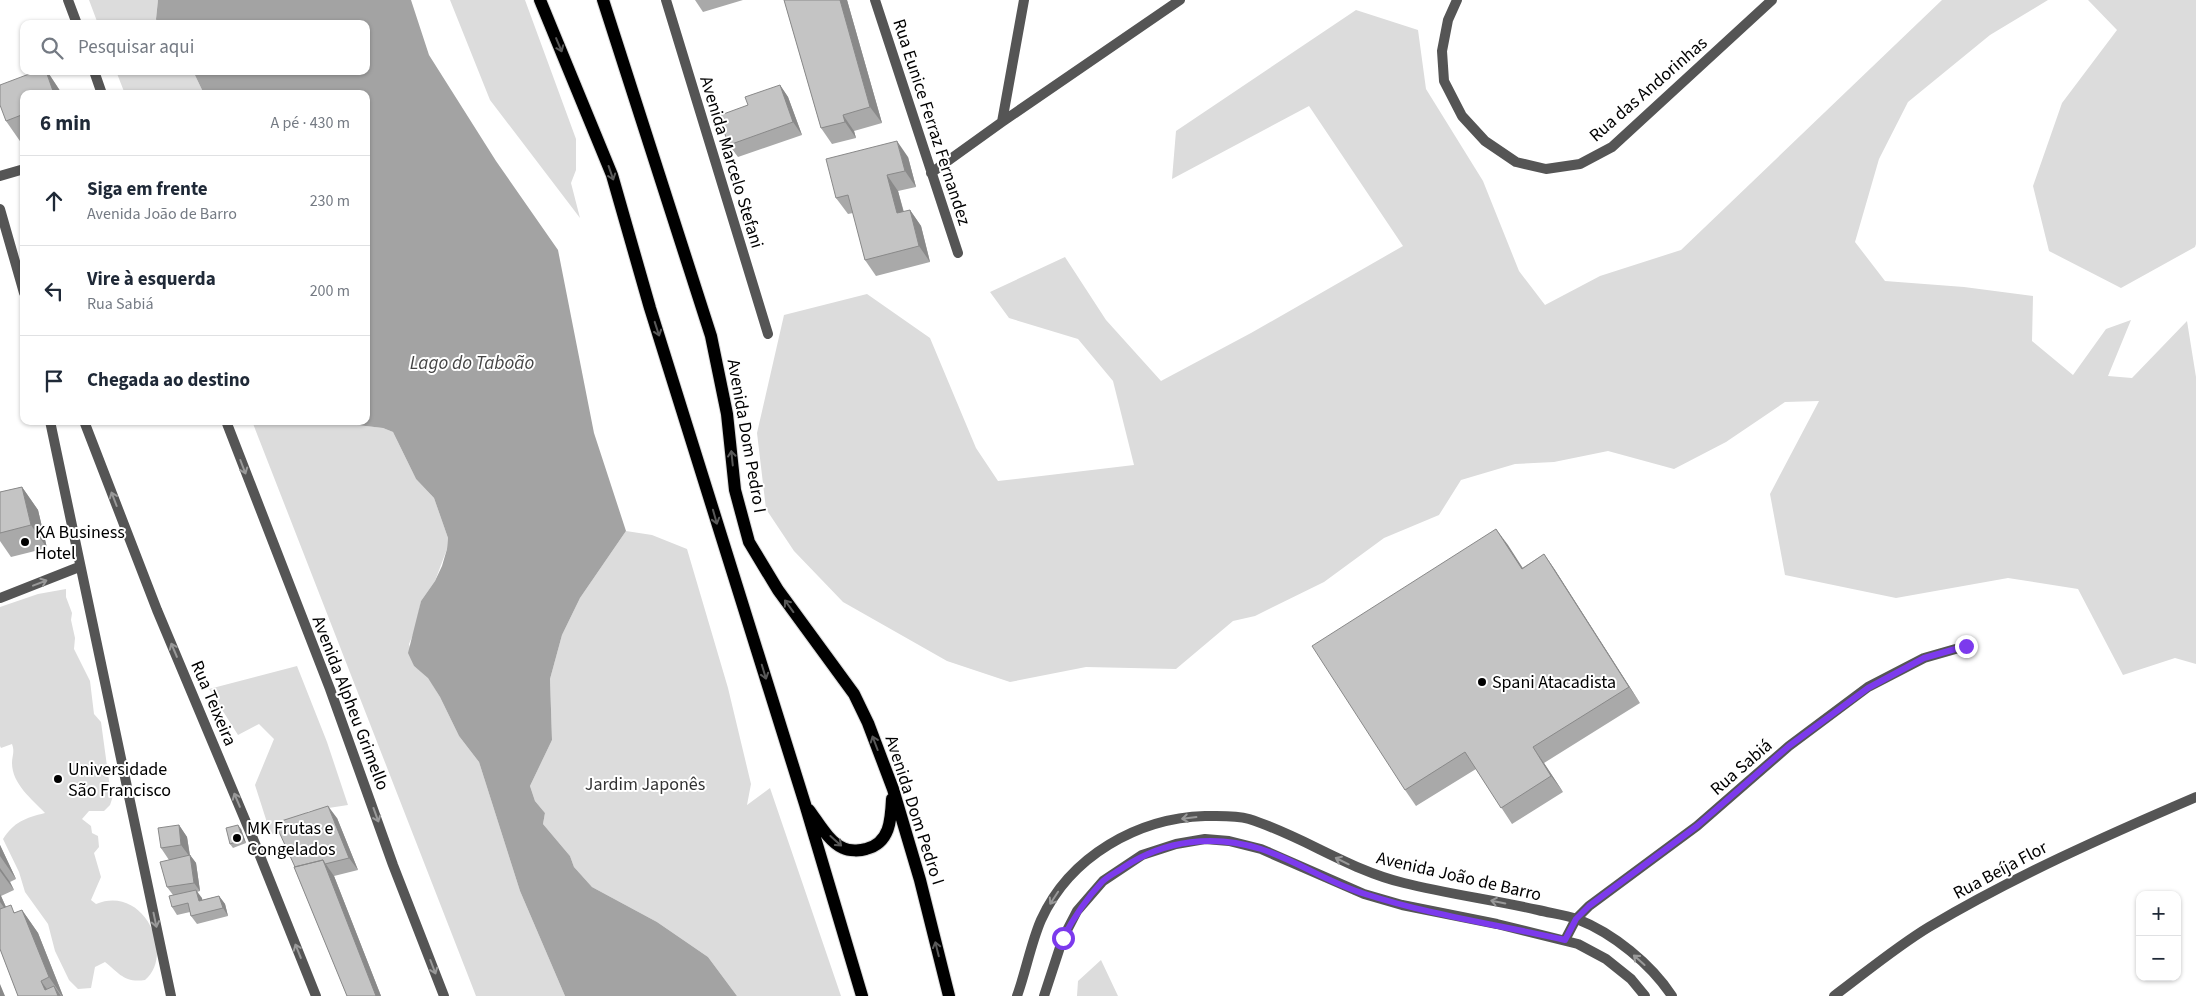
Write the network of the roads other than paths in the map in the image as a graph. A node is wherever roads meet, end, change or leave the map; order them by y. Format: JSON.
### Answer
{"nodes":[{"id":1,"x":68,"y":0,"type":"edge"},
{"id":2,"x":540,"y":0,"type":"edge"},
{"id":3,"x":603,"y":0,"type":"edge"},
{"id":4,"x":666,"y":0,"type":"edge"},
{"id":5,"x":875,"y":0,"type":"edge"},
{"id":6,"x":1024,"y":0,"type":"edge"},
{"id":7,"x":1180,"y":0,"type":"edge"},
{"id":8,"x":1457,"y":0,"type":"edge"},
{"id":9,"x":1772,"y":0,"type":"edge"},
{"id":10,"x":76,"y":20,"type":"edge"},
{"id":11,"x":95,"y":75,"type":"edge"},
{"id":12,"x":101,"y":90,"type":"edge"},
{"id":13,"x":1002,"y":122,"type":"junction"},
{"id":14,"x":20,"y":170,"type":"edge"},
{"id":15,"x":931,"y":173,"type":"junction"},
{"id":16,"x":0,"y":176,"type":"edge"},
{"id":17,"x":0,"y":209,"type":"edge"},
{"id":18,"x":958,"y":253,"type":"dead end"},
{"id":19,"x":20,"y":277,"type":"edge"},
{"id":20,"x":768,"y":334,"type":"dead end"},
{"id":21,"x":51,"y":425,"type":"edge"},
{"id":22,"x":86,"y":425,"type":"edge"},
{"id":23,"x":228,"y":425,"type":"edge"},
{"id":24,"x":79,"y":567,"type":"junction"},
{"id":25,"x":0,"y":598,"type":"edge"},
{"id":26,"x":1966,"y":646,"type":"dead end"},
{"id":27,"x":893,"y":789,"type":"junction"},
{"id":28,"x":2196,"y":797,"type":"edge"},
{"id":29,"x":805,"y":804,"type":"junction"},
{"id":30,"x":1576,"y":919,"type":"junction"},
{"id":31,"x":1565,"y":940,"type":"junction"},
{"id":32,"x":171,"y":996,"type":"edge"},
{"id":33,"x":316,"y":996,"type":"edge"},
{"id":34,"x":444,"y":996,"type":"edge"},
{"id":35,"x":862,"y":996,"type":"edge"},
{"id":36,"x":949,"y":996,"type":"edge"},
{"id":37,"x":1017,"y":996,"type":"edge"},
{"id":38,"x":1044,"y":996,"type":"edge"},
{"id":39,"x":1645,"y":996,"type":"edge"},
{"id":40,"x":1672,"y":996,"type":"edge"},
{"id":41,"x":1834,"y":996,"type":"edge"}],
"edges":[{"from":1,"to":10,"type":"street"},
{"from":2,"to":29,"type":"main road","one_way":true},
{"from":27,"to":3,"type":"main road","name":"Avenida Dom Pedro I","one_way":true},
{"from":4,"to":20,"type":"street","name":"Avenida Marcelo Stefani"},
{"from":5,"to":15,"type":"street","name":"Rua Eunice Ferraz Fernandez"},
{"from":6,"to":13,"type":"street"},
{"from":7,"to":13,"type":"street"},
{"from":8,"to":9,"type":"street","name":"Rua das Andorinhas"},
{"from":11,"to":12,"type":"street"},
{"from":13,"to":15,"type":"street"},
{"from":14,"to":16,"type":"street"},
{"from":15,"to":18,"type":"street","name":"Rua Eunice Ferraz Fernandez"},
{"from":17,"to":19,"type":"street"},
{"from":21,"to":24,"type":"street"},
{"from":33,"to":22,"type":"street","name":"Rua Teixeira","one_way":true},
{"from":23,"to":34,"type":"street","name":"Avenida Alpheu Grimello","one_way":true},
{"from":25,"to":24,"type":"street","one_way":true},
{"from":24,"to":32,"type":"street","one_way":true},
{"from":26,"to":30,"type":"street","name":"Rua Sabiá"},
{"from":29,"to":27,"type":"main road","one_way":true},
{"from":36,"to":27,"type":"main road","name":"Avenida Dom Pedro I","one_way":true},
{"from":28,"to":41,"type":"street","name":"Rua Beíja Flor"},
{"from":29,"to":35,"type":"main road"},
{"from":30,"to":31,"type":"street","name":"Rua Sabiá"},
{"from":30,"to":37,"type":"street","name":"Avenida João de Barro","one_way":true},
{"from":40,"to":30,"type":"street","name":"Avenida João de Barro","one_way":true},
{"from":31,"to":38,"type":"street"},
{"from":31,"to":39,"type":"street"}]}
